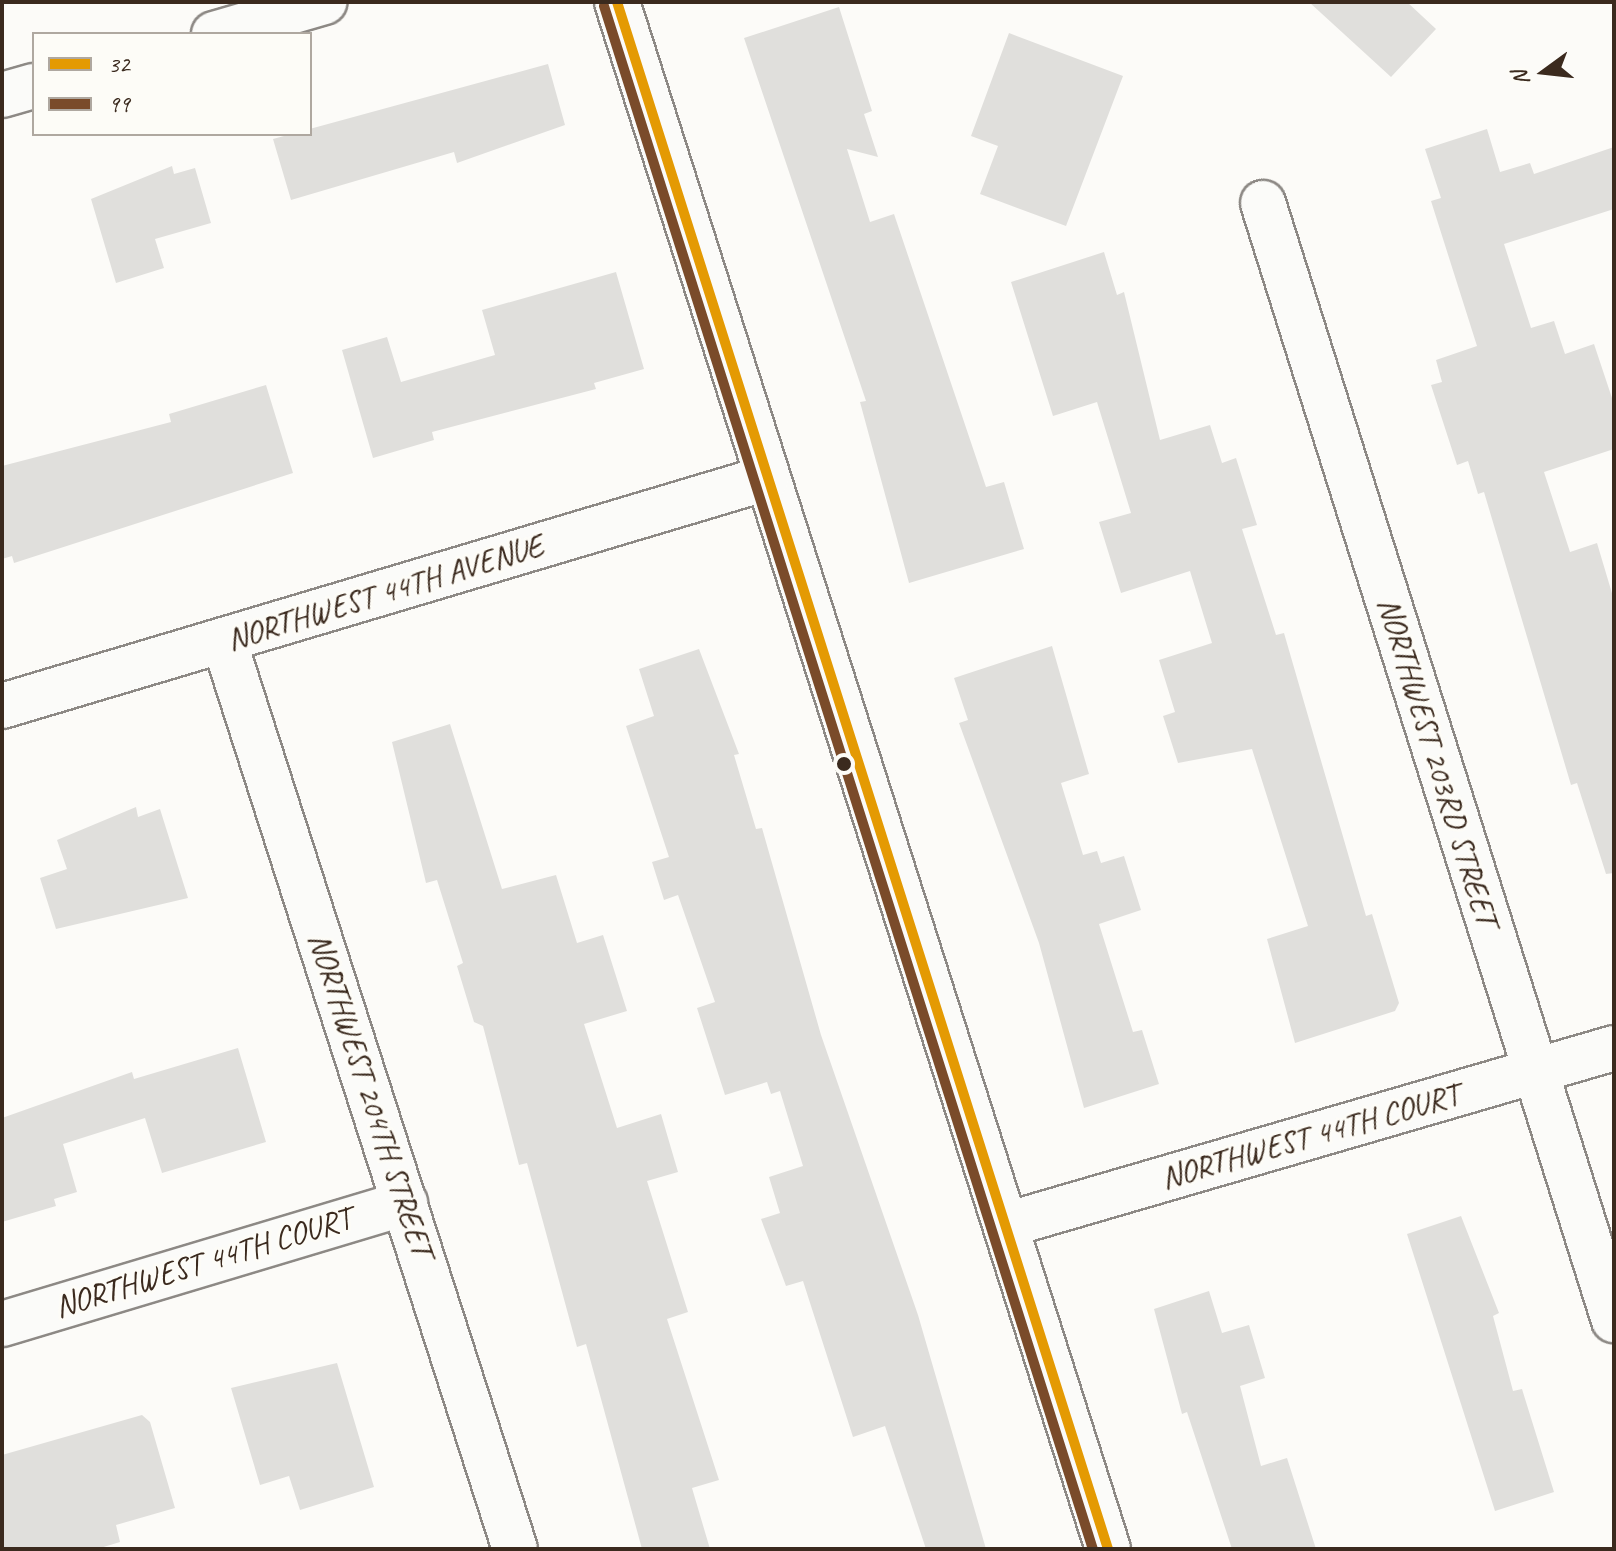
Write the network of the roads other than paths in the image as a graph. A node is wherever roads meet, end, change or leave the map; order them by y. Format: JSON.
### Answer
{"nodes":[{"id":1,"x":324,"y":2,"type":"edge"},
{"id":2,"x":617,"y":2,"type":"edge"},
{"id":3,"x":221,"y":32,"type":"edge"},
{"id":4,"x":32,"y":87,"type":"edge"},
{"id":5,"x":2,"y":95,"type":"edge"},
{"id":6,"x":1263,"y":203,"type":"dead end"},
{"id":7,"x":767,"y":478,"type":"junction"},
{"id":8,"x":224,"y":641,"type":"junction"},
{"id":9,"x":2,"y":706,"type":"edge"},
{"id":10,"x":1614,"y":1048,"type":"edge"},
{"id":11,"x":1533,"y":1072,"type":"junction"},
{"id":12,"x":405,"y":1203,"type":"junction"},
{"id":13,"x":1006,"y":1225,"type":"junction"},
{"id":14,"x":1614,"y":1320,"type":"edge"},
{"id":15,"x":2,"y":1324,"type":"edge"},
{"id":16,"x":515,"y":1549,"type":"edge"},
{"id":17,"x":1108,"y":1549,"type":"edge"}],
"edges":[{"from":1,"to":3,"type":"street"},
{"from":2,"to":7,"type":"street"},
{"from":4,"to":5,"type":"street"},
{"from":6,"to":11,"type":"street","name":"NORTHWEST 203RD STREET"},
{"from":7,"to":8,"type":"street","name":"NORTHWEST 44TH AVENUE"},
{"from":7,"to":13,"type":"street"},
{"from":8,"to":9,"type":"street","name":"NORTHWEST 44TH AVENUE"},
{"from":8,"to":12,"type":"street","name":"NORTHWEST 204TH STREET"},
{"from":10,"to":11,"type":"street","name":"NORTHWEST 44TH COURT"},
{"from":11,"to":13,"type":"street","name":"NORTHWEST 44TH COURT"},
{"from":11,"to":14,"type":"street","name":"NORTHWEST 203RD STREET"},
{"from":12,"to":15,"type":"street","name":"NORTHWEST 44TH COURT"},
{"from":12,"to":16,"type":"street","name":"NORTHWEST 204TH STREET"},
{"from":13,"to":17,"type":"street"}]}
